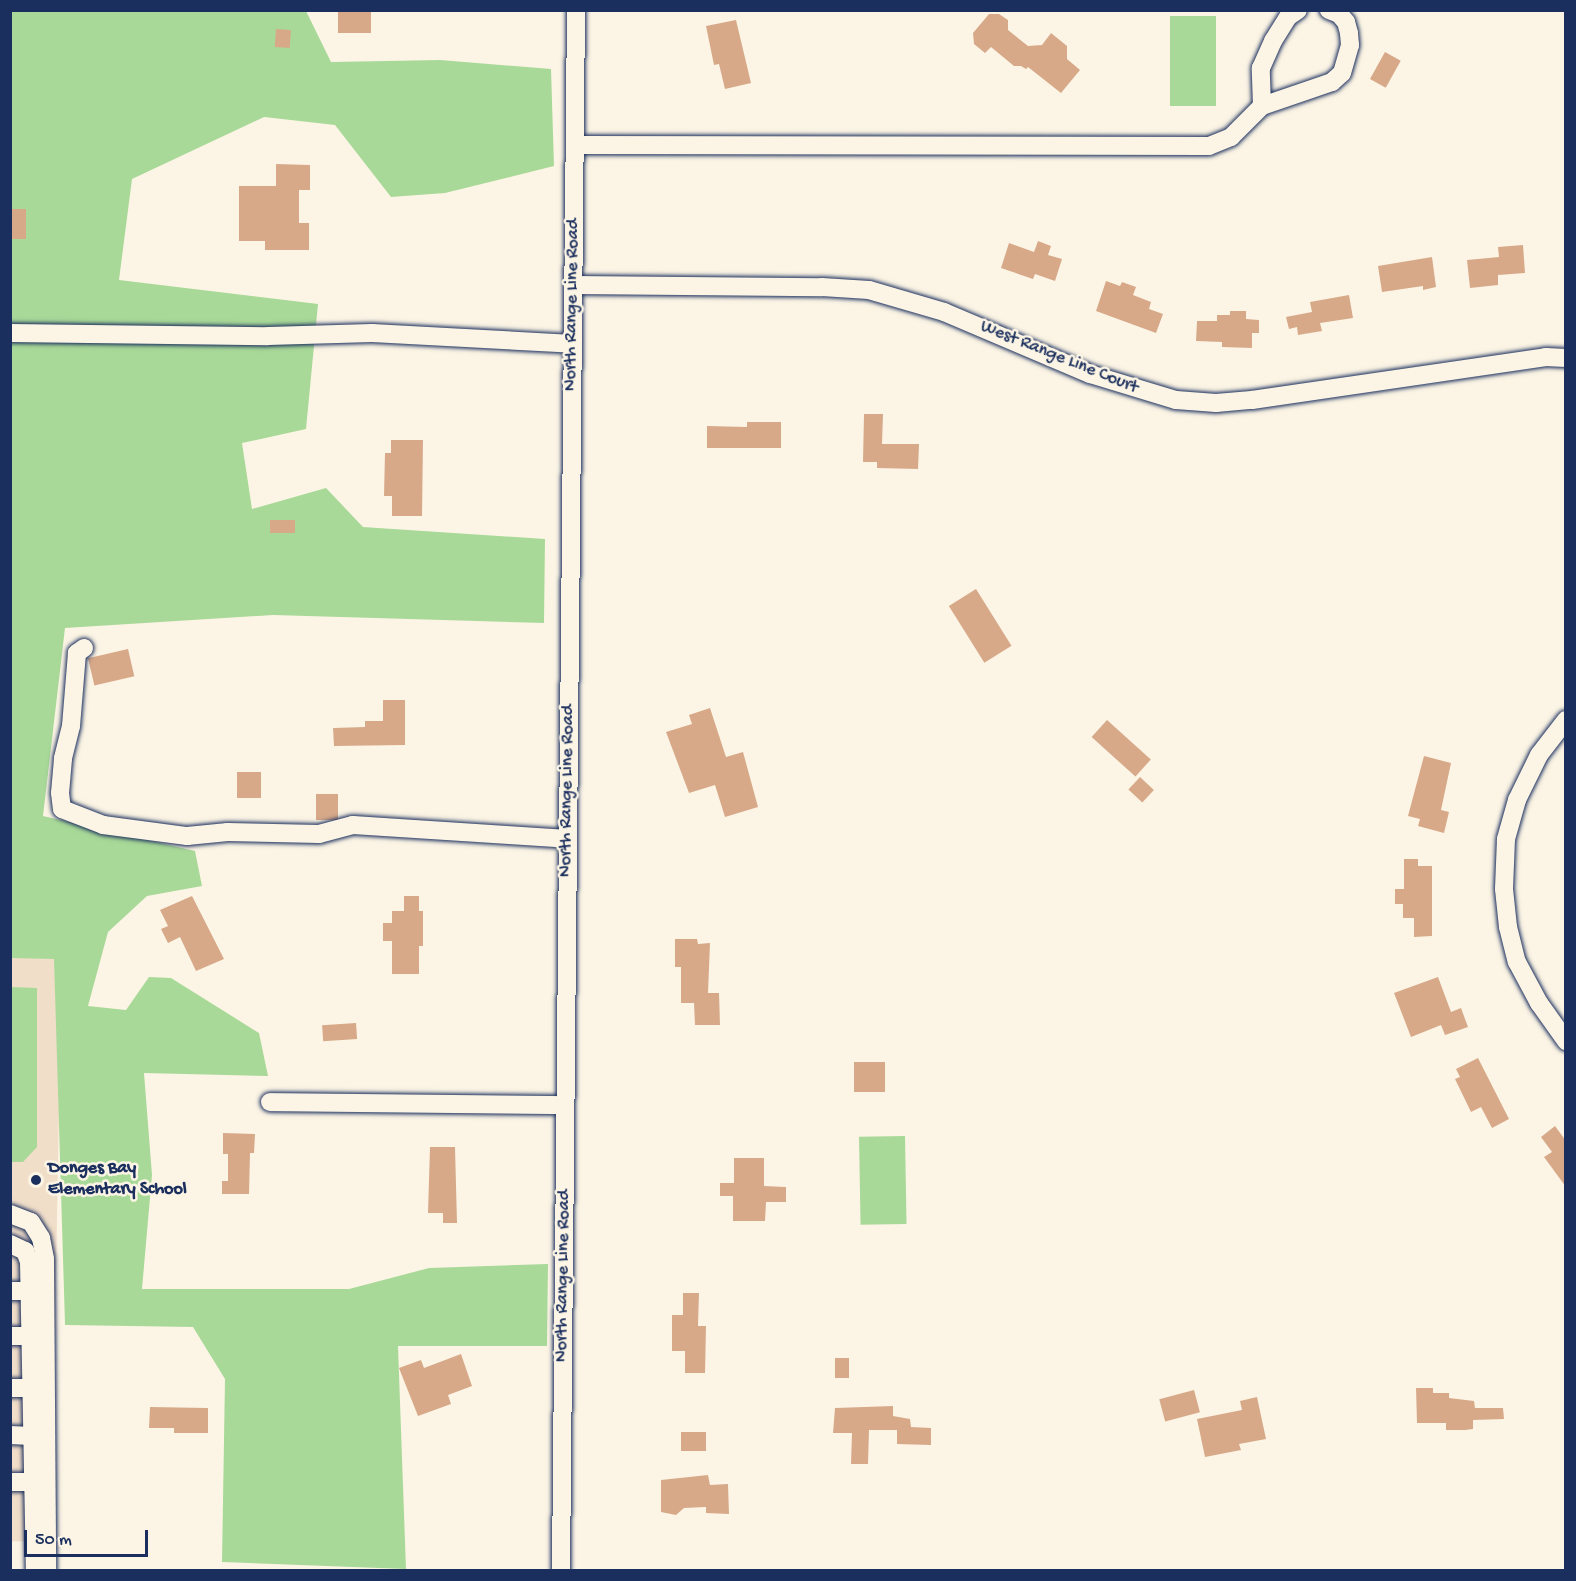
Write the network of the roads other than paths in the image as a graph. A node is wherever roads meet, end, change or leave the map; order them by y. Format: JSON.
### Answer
{"nodes":[{"id":1,"x":576,"y":10,"type":"edge"},
{"id":2,"x":1298,"y":10,"type":"edge"},
{"id":3,"x":1329,"y":10,"type":"edge"},
{"id":4,"x":1262,"y":106,"type":"junction"},
{"id":5,"x":575,"y":145,"type":"junction"},
{"id":6,"x":573,"y":285,"type":"junction"},
{"id":7,"x":10,"y":333,"type":"edge"},
{"id":8,"x":573,"y":344,"type":"junction"},
{"id":9,"x":1566,"y":358,"type":"edge"},
{"id":10,"x":84,"y":648,"type":"dead end"},
{"id":11,"x":1566,"y":720,"type":"edge"},
{"id":12,"x":568,"y":838,"type":"junction"},
{"id":13,"x":1565,"y":1038,"type":"edge"},
{"id":14,"x":270,"y":1102,"type":"dead end"},
{"id":15,"x":565,"y":1105,"type":"junction"},
{"id":16,"x":10,"y":1214,"type":"edge"},
{"id":17,"x":10,"y":1244,"type":"edge"},
{"id":18,"x":10,"y":1291,"type":"edge"},
{"id":19,"x":30,"y":1291,"type":"junction"},
{"id":20,"x":10,"y":1336,"type":"edge"},
{"id":21,"x":30,"y":1336,"type":"junction"},
{"id":22,"x":10,"y":1388,"type":"edge"},
{"id":23,"x":31,"y":1388,"type":"junction"},
{"id":24,"x":10,"y":1436,"type":"edge"},
{"id":25,"x":31,"y":1436,"type":"junction"},
{"id":26,"x":10,"y":1482,"type":"edge"},
{"id":27,"x":31,"y":1482,"type":"junction"},
{"id":28,"x":35,"y":1570,"type":"edge"},
{"id":29,"x":47,"y":1570,"type":"edge"},
{"id":30,"x":561,"y":1570,"type":"edge"}],
"edges":[{"from":1,"to":5,"type":"street","name":"North Range Line Road"},
{"from":2,"to":4,"type":"street"},
{"from":3,"to":4,"type":"street"},
{"from":4,"to":5,"type":"street"},
{"from":5,"to":6,"type":"street","name":"North Range Line Road"},
{"from":6,"to":8,"type":"street","name":"North Range Line Road"},
{"from":6,"to":9,"type":"street","name":"West Range Line Court"},
{"from":7,"to":8,"type":"street"},
{"from":8,"to":12,"type":"street","name":"North Range Line Road"},
{"from":10,"to":12,"type":"street"},
{"from":11,"to":13,"type":"street"},
{"from":12,"to":15,"type":"street","name":"North Range Line Road"},
{"from":14,"to":15,"type":"street"},
{"from":15,"to":30,"type":"street","name":"North Range Line Road"},
{"from":16,"to":29,"type":"street"},
{"from":17,"to":19,"type":"street"},
{"from":18,"to":19,"type":"street"},
{"from":19,"to":21,"type":"street"},
{"from":20,"to":21,"type":"street"},
{"from":21,"to":23,"type":"street"},
{"from":22,"to":23,"type":"street"},
{"from":23,"to":25,"type":"street"},
{"from":24,"to":25,"type":"street"},
{"from":25,"to":27,"type":"street"},
{"from":26,"to":27,"type":"street"},
{"from":27,"to":28,"type":"street"}]}
